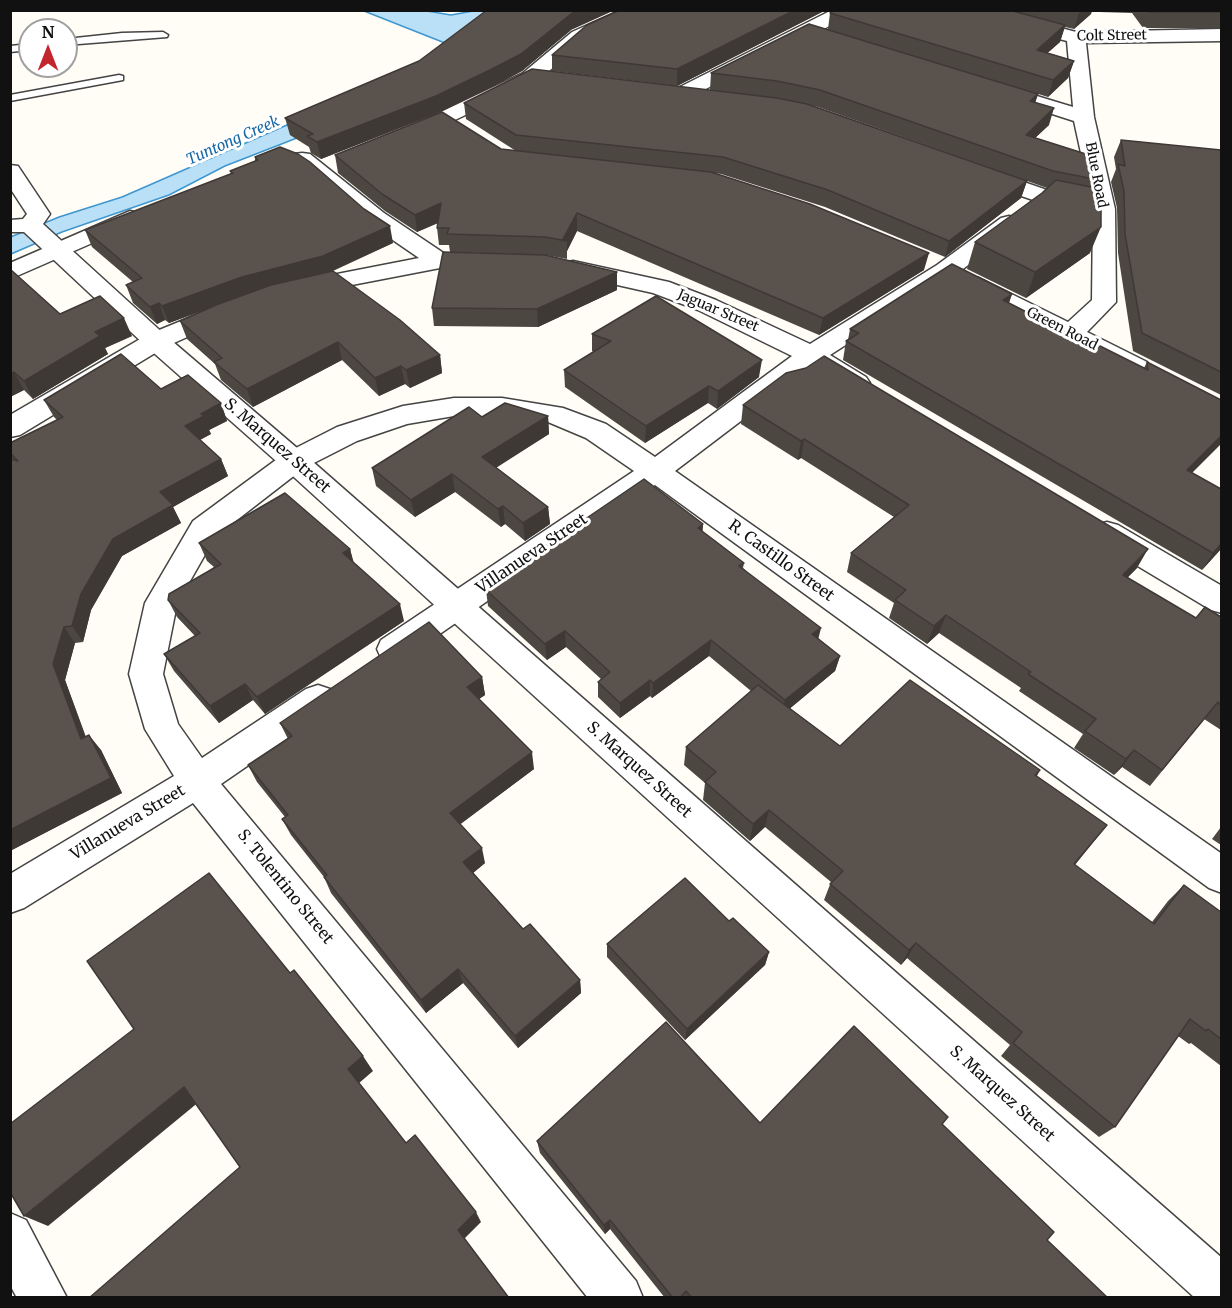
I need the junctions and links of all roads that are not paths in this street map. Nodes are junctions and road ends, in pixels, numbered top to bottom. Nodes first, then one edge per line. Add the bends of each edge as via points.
1 (637, 10) edge
2 (847, 10) edge
3 (970, 10) edge
4 (806, 31) junction
5 (164, 34) dead end
6 (1221, 35) edge
7 (827, 37) edge
8 (1077, 38) junction
9 (78, 41) edge
10 (530, 77) junction
11 (119, 78) dead end
12 (553, 80) edge
13 (975, 84) edge
14 (656, 92) edge
15 (679, 95) junction
16 (10, 98) edge
17 (711, 98) edge
18 (1084, 117) junction
19 (391, 141) edge
20 (277, 154) edge
21 (964, 168) edge
22 (14, 183) edge
23 (1041, 195) junction
24 (1104, 209) junction
25 (146, 211) edge
26 (36, 233) edge
27 (440, 261) junction
28 (515, 262) edge
29 (546, 264) edge
30 (935, 265) junction
31 (10, 272) edge
32 (278, 293) edge
33 (245, 304) edge
34 (1070, 334) junction
35 (156, 341) junction
36 (811, 355) junction
37 (1161, 379) edge
38 (883, 398) edge
39 (10, 428) edge
40 (294, 461) junction
41 (655, 471) junction
42 (1088, 521) edge
43 (1221, 601) edge
44 (456, 606) junction
45 (197, 781) junction
46 (1221, 876) edge
47 (10, 895) edge
48 (10, 1236) edge
49 (1221, 1290) edge
50 (43, 1298) edge
51 (619, 1298) edge

1 - 10 street via 579,36
2 - 4 street
3 - 8 street, Colt Street
4 - 7 street
4 - 15 street
5 - 9 lane
6 - 8 street, Colt Street
8 - 18 street, Blue Road
10 - 12 street
10 - 19 street via 455,125
11 - 16 lane
13 - 18 street
14 - 15 street
15 - 17 street
18 - 24 street, Blue Road
20 - 27 street via 296,155 329,166 376,218
21 - 23 street
22 - 26 street via 39,214
23 - 24 street
23 - 30 street, Villanueva Street via 1024,212
24 - 34 street, Blue Road via 1104,302
25 - 26 street
26 - 31 street
26 - 35 street, S. Marquez Street
27 - 28 street
27 - 32 street
29 - 36 street, Jaguar Street via 660,287
30 - 34 street, Green Road
30 - 36 street, Villanueva Street
33 - 35 street
34 - 37 street, Green Road
35 - 39 street
35 - 40 street, S. Marquez Street
36 - 38 street, Jaguar Street
36 - 41 street, Villanueva Street
40 - 41 street, R. Castillo Street via 347,434 403,415 454,407 502,407 553,414 596,431
40 - 44 street, S. Marquez Street
40 - 45 street, S. Tolentino Street via 204,529 161,603 146,674 162,729
41 - 44 street, Villanueva Street
41 - 46 street, R. Castillo Street
42 - 43 street
44 - 45 street, Villanueva Street
44 - 49 street, S. Marquez Street
45 - 47 street, Villanueva Street
45 - 51 street, S. Tolentino Street
48 - 50 street

